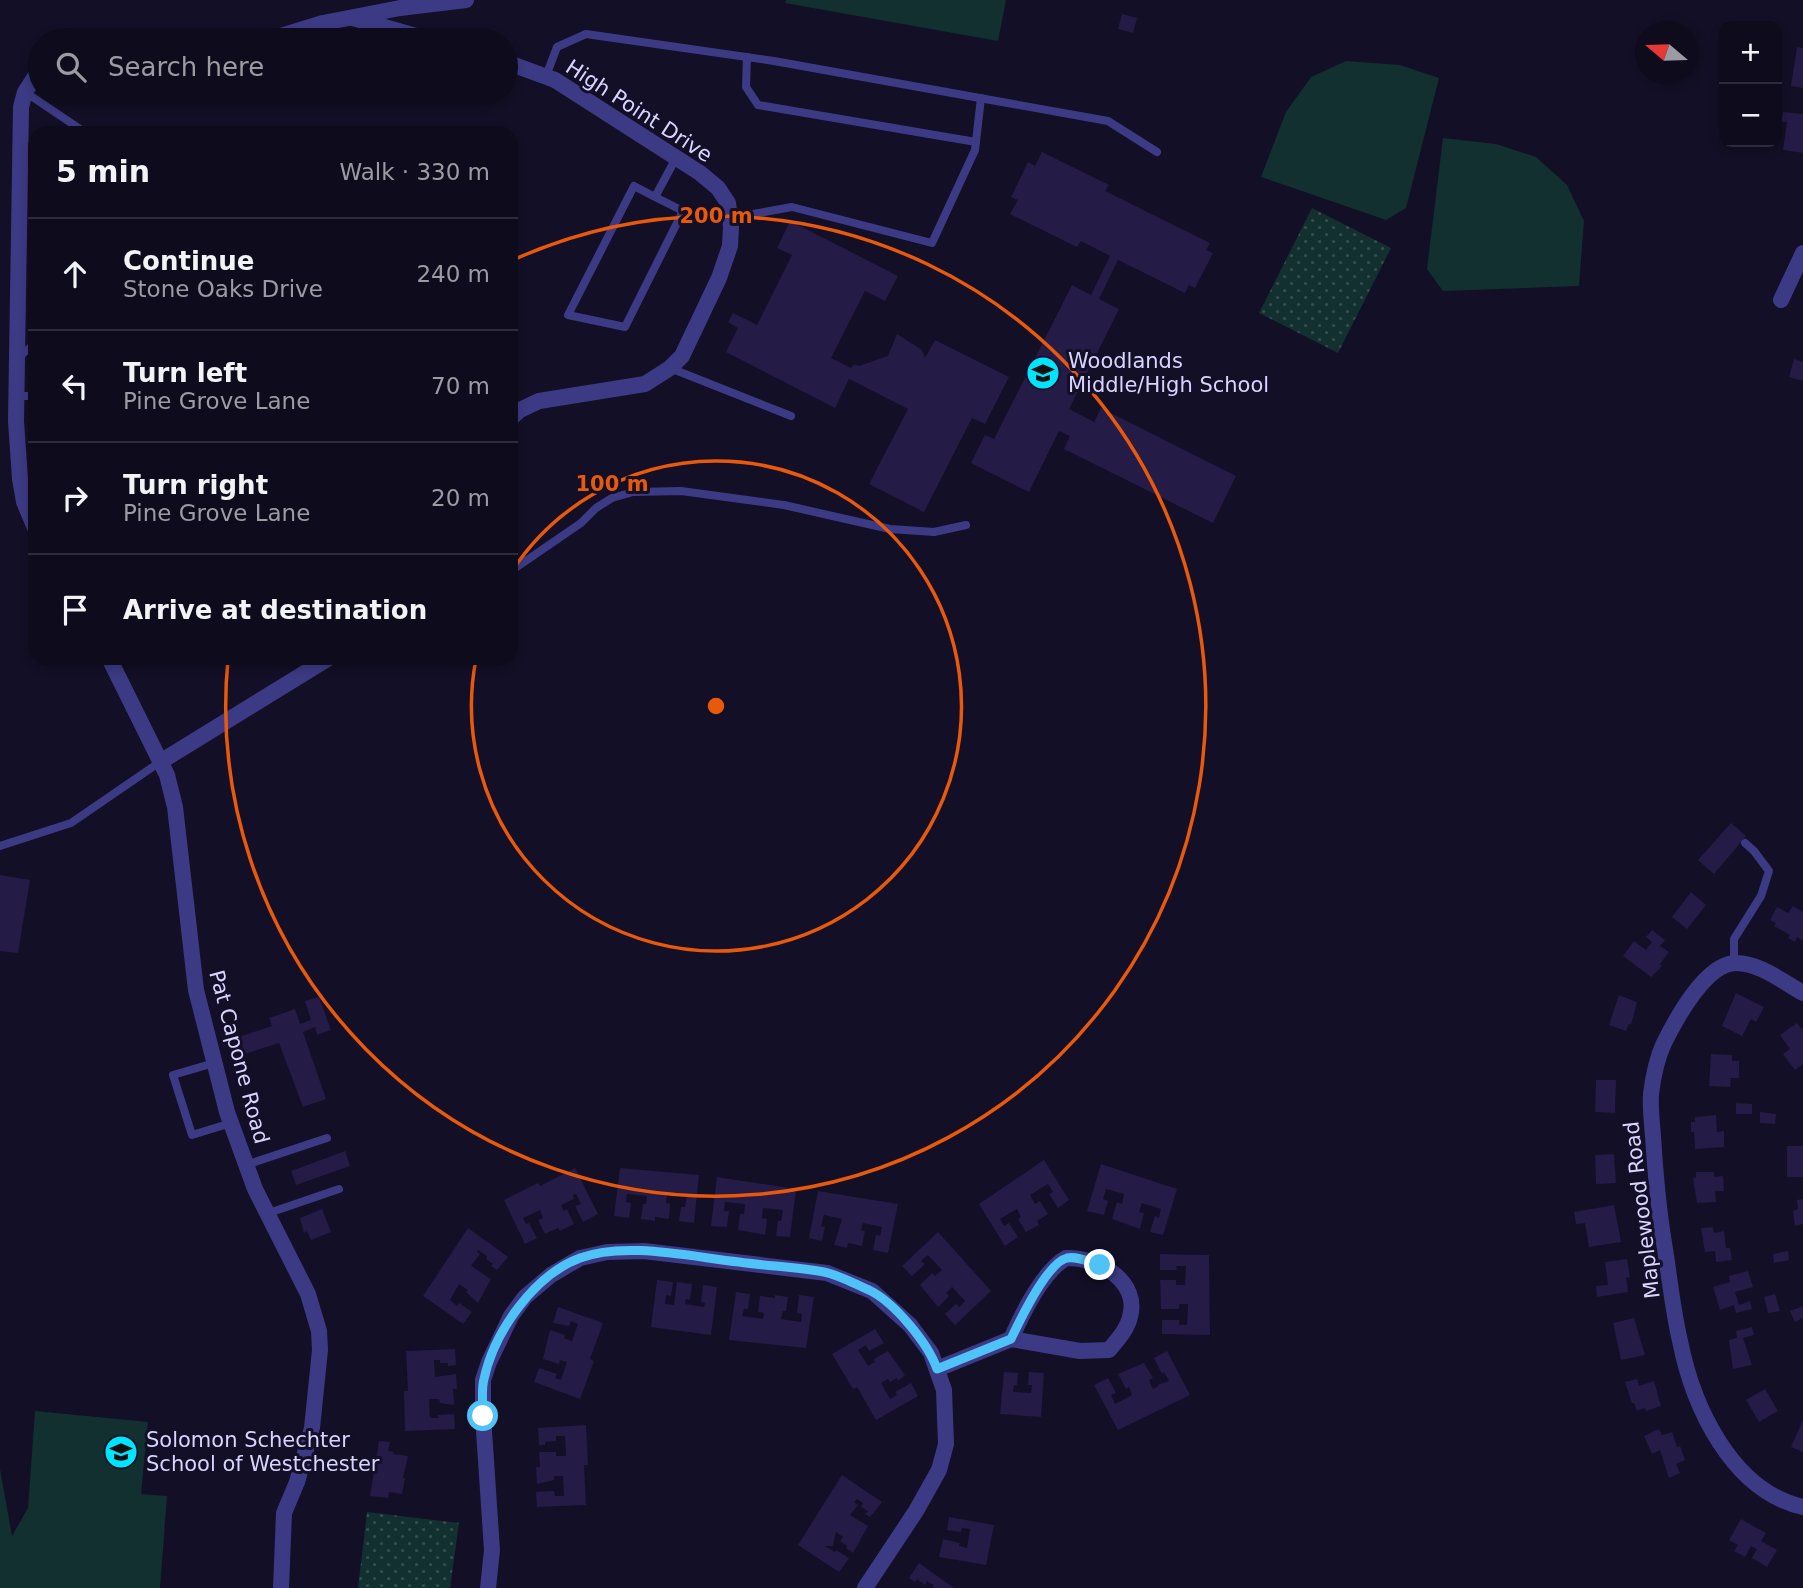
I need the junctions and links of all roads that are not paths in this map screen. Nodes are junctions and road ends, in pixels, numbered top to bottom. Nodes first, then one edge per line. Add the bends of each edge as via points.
1 (466, 0) edge
2 (351, 17) junction
3 (307, 28) edge
4 (389, 28) edge
5 (747, 57) junction
6 (518, 66) edge
7 (546, 76) junction
8 (28, 87) edge
9 (25, 92) junction
10 (28, 94) edge
11 (981, 98) junction
12 (44, 105) edge
13 (76, 126) edge
14 (976, 142) junction
15 (1157, 152) dead end
16 (677, 158) junction
17 (655, 197) junction
18 (730, 218) junction
19 (1803, 253) edge
20 (1782, 300) dead end
21 (28, 349) edge
22 (17, 358) junction
23 (670, 368) junction
24 (16, 396) junction
25 (28, 396) edge
26 (518, 412) edge
27 (791, 416) dead end
28 (28, 511) edge
29 (966, 525) dead end
30 (518, 566) edge
31 (112, 665) edge
32 (318, 665) edge
33 (160, 762) junction
34 (1745, 843) dead end
35 (0, 846) edge
36 (1734, 963) junction
37 (1803, 993) edge
38 (214, 1063) junction
39 (231, 1123) junction
40 (327, 1138) dead end
41 (246, 1165) junction
42 (339, 1189) dead end
43 (266, 1214) junction
44 (1011, 1339) junction
45 (937, 1369) junction
46 (1803, 1507) edge
47 (281, 1588) edge
48 (488, 1588) edge
49 (865, 1588) edge

1 - 2 street
2 - 3 street
2 - 4 street
5 - 7 lane via 586,34 557,47
5 - 11 lane
5 - 14 lane via 746,87 758,105
6 - 7 street, High Point Drive
7 - 16 street, High Point Drive
8 - 9 street
9 - 10 lane
9 - 22 street via 21,107
11 - 14 lane
11 - 15 lane via 1108,121
12 - 13 lane
14 - 18 lane via 932,243 792,207
16 - 17 lane
16 - 18 street, High Point Drive via 718,188 728,202
17 - 17 lane via 683,211 625,327 568,315 634,186
18 - 23 street, High Point Drive via 730,246 719,278 681,356
19 - 20 street
21 - 22 lane
22 - 24 street
23 - 26 street, High Point Drive via 645,384 539,401
23 - 27 lane
24 - 25 lane
24 - 28 street via 20,479
29 - 30 lane via 934,533 890,529 681,491 633,492 596,508
31 - 33 street, Pat Capone Road
32 - 33 street
33 - 35 lane via 71,823
33 - 38 street, Pat Capone Road via 175,807 196,990
34 - 36 lane via 1769,871 1761,896 1734,939
36 - 37 street via 1767,972
36 - 46 street, Maplewood Road via 1706,978 1663,1045 1651,1097 1657,1197 1691,1384 1717,1438 1743,1472 1762,1490
38 - 39 street, Pat Capone Road
38 - 39 lane via 173,1075 192,1135
39 - 41 street, Pat Capone Road
40 - 41 lane
41 - 43 street, Pat Capone Road
42 - 43 lane
43 - 47 street, Pat Capone Road via 308,1294 320,1350 312,1428 284,1513
44 - 44 street via 1055,1264 1076,1258 1122,1278 1131,1299 1130,1317 1109,1350 1080,1351
44 - 45 street
45 - 48 street via 932,1353 910,1325 872,1291 827,1273 644,1251 580,1258 525,1297 511,1316 483,1380 492,1550
45 - 49 street via 944,1390 946,1444 939,1470

